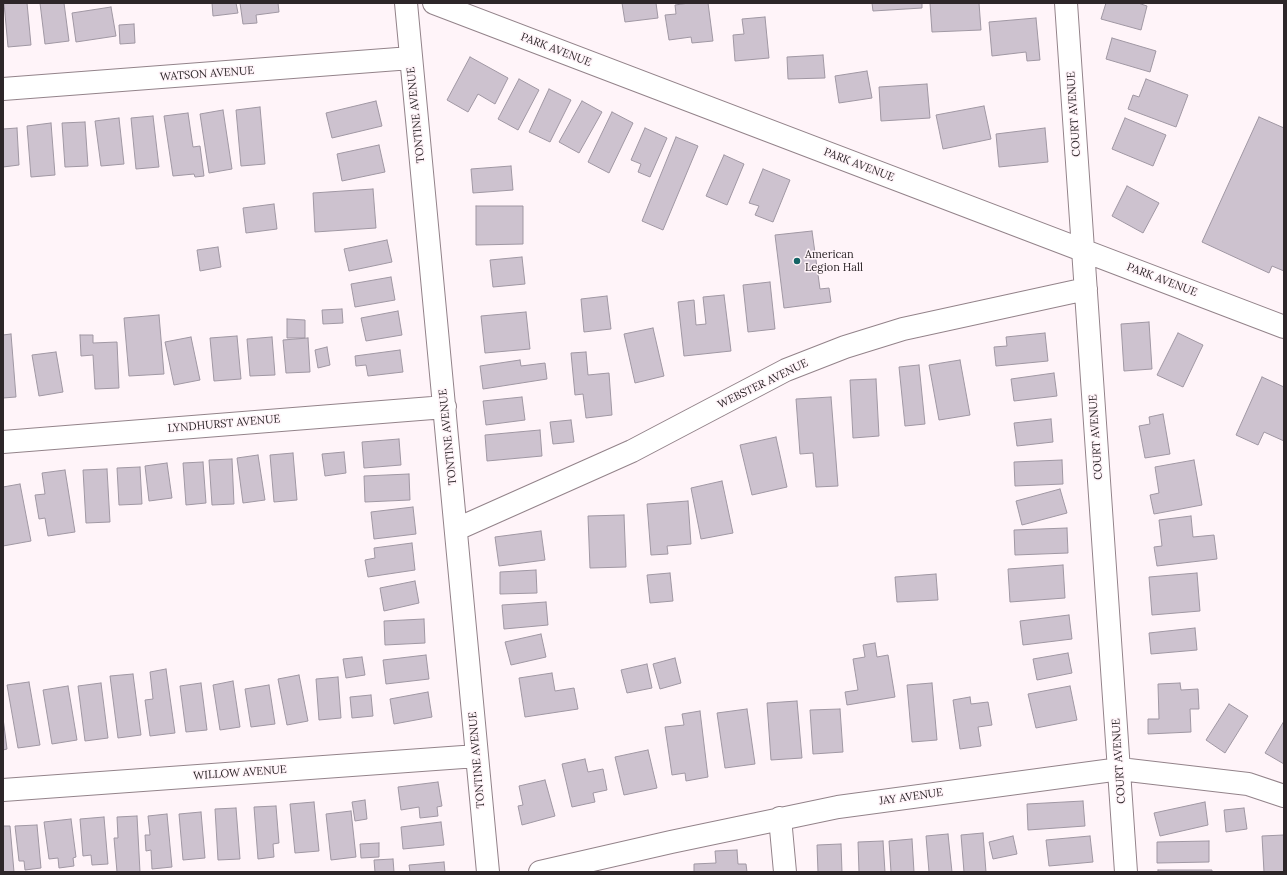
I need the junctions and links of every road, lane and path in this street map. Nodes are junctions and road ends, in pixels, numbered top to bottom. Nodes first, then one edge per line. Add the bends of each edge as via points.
1 (406, 3) edge
2 (434, 3) edge
3 (1066, 3) edge
4 (411, 58) junction
5 (3, 89) edge
6 (1084, 250) junction
7 (1086, 289) junction
8 (1284, 327) edge
9 (445, 407) junction
10 (3, 442) edge
11 (457, 529) junction
12 (477, 756) junction
13 (1120, 769) junction
14 (3, 790) edge
15 (1284, 796) edge
16 (780, 818) junction
17 (488, 872) edge
18 (540, 872) edge
19 (785, 872) edge
20 (1126, 872) edge

1 - 4 street, TONTINE AVENUE
2 - 6 street, PARK AVENUE
3 - 6 street, COURT AVENUE
4 - 5 street, WATSON AVENUE
4 - 9 street, TONTINE AVENUE
6 - 7 street, COURT AVENUE
6 - 8 street, PARK AVENUE
7 - 11 street, WEBSTER AVENUE via 903,329 846,347 786,370 632,451
7 - 13 street, COURT AVENUE
9 - 10 street, LYNDHURST AVENUE
9 - 11 street, TONTINE AVENUE
11 - 12 street, TONTINE AVENUE
12 - 14 street, WILLOW AVENUE
12 - 17 street, TONTINE AVENUE
13 - 15 street, JAY AVENUE via 1248,784
13 - 16 street, JAY AVENUE via 838,807
13 - 20 street, COURT AVENUE
16 - 18 street, JAY AVENUE
16 - 19 street

